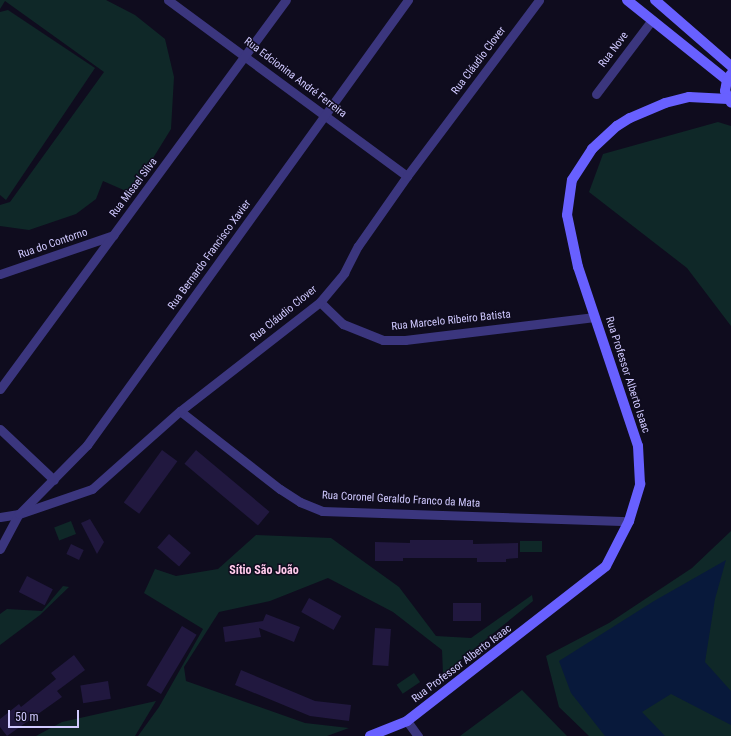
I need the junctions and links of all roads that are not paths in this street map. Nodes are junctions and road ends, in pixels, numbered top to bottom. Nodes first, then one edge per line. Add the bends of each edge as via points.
1 (168, 0) edge
2 (286, 0) edge
3 (408, 0) edge
4 (539, 0) edge
5 (627, 0) edge
6 (656, 0) edge
7 (652, 20) junction
8 (247, 57) junction
9 (731, 66) edge
10 (729, 77) edge
11 (596, 94) dead end
12 (729, 101) edge
13 (325, 116) junction
14 (407, 176) junction
15 (114, 235) junction
16 (0, 274) edge
17 (320, 302) junction
18 (596, 317) junction
19 (0, 389) edge
20 (180, 412) junction
21 (0, 429) edge
22 (54, 480) junction
23 (19, 514) junction
24 (0, 517) edge
25 (629, 521) junction
26 (0, 549) edge
27 (407, 721) junction
28 (370, 736) edge
29 (418, 736) edge

1 - 8 street, Rua Edcionina André Ferreira
2 - 8 street, Rua Misael Silva
3 - 13 street, Rua Bernardo Francisco Xavier
4 - 14 street, Rua Cláudio Clover
5 - 7 main road
6 - 9 main road
7 - 10 main road
7 - 11 street, Rua Nove
8 - 13 street, Rua Edcionina André Ferreira
8 - 15 street, Rua Misael Silva
10 - 12 main road
12 - 18 main road, Rua Professor Alberto Isaac via 689,97 665,103 630,118 616,126 592,149 572,180 567,215 578,267
13 - 14 street, Rua Edcionina André Ferreira
13 - 22 street, Rua Bernardo Francisco Xavier via 87,445
14 - 17 street, Rua Cláudio Clover via 358,246 344,273
15 - 16 street, Rua do Contorno
15 - 19 street, Rua Misael Silva
17 - 18 street, Rua Marcelo Ribeiro Batista via 343,324 383,340 405,340
17 - 20 street, Rua Cláudio Clover
18 - 25 main road, Rua Professor Alberto Isaac via 638,446 640,484
20 - 23 street, Rua Cláudio Clover via 92,489
20 - 25 street, Rua Coronel Geraldo Franco da Mata via 280,489 300,502 322,511
21 - 22 street
22 - 23 street, Rua Bernardo Francisco Xavier
23 - 24 street, Rua Cláudio Clover
23 - 26 street, Rua Bernardo Francisco Xavier
25 - 27 main road, Rua Professor Alberto Isaac via 606,566
27 - 28 main road, Rua Professor Alberto Isaac
27 - 29 street

